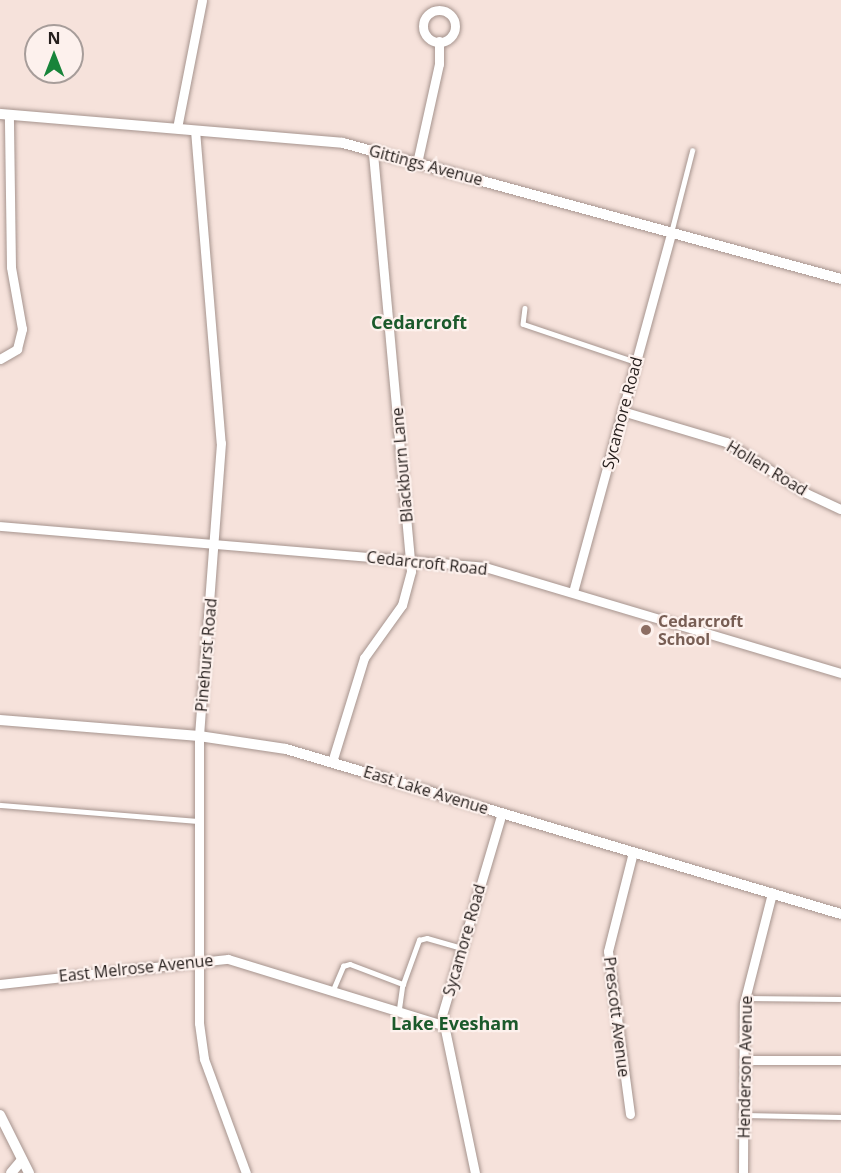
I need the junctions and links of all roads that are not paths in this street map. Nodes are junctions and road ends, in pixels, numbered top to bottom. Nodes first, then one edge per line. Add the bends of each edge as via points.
1 (202, 0) edge
2 (440, 41) dead end
3 (5, 114) edge
4 (177, 128) junction
5 (195, 130) junction
6 (373, 150) junction
7 (692, 151) dead end
8 (417, 163) junction
9 (671, 233) junction
10 (841, 279) edge
11 (525, 308) dead end
12 (0, 359) edge
13 (636, 362) junction
14 (622, 411) junction
15 (841, 509) edge
16 (0, 526) edge
17 (215, 544) junction
18 (410, 560) junction
19 (573, 592) junction
20 (841, 673) edge
21 (0, 720) edge
22 (199, 736) junction
23 (332, 762) junction
24 (0, 805) edge
25 (502, 813) junction
26 (198, 821) junction
27 (633, 852) junction
28 (772, 893) junction
29 (841, 914) edge
30 (462, 949) junction
31 (197, 960) junction
32 (0, 984) edge
33 (403, 984) junction
34 (333, 990) junction
35 (745, 998) junction
36 (841, 999) edge
37 (399, 1011) junction
38 (442, 1025) junction
39 (744, 1060) junction
40 (841, 1060) edge
41 (630, 1114) dead end
42 (0, 1115) edge
43 (744, 1115) junction
44 (841, 1117) edge
45 (22, 1160) junction
46 (11, 1173) edge
47 (29, 1173) edge
48 (246, 1173) edge
49 (475, 1173) edge
50 (743, 1173) edge

1 - 4 street
2 - 8 street via 439,64
3 - 4 street, Gittings Avenue
3 - 12 street via 11,267 22,329 17,349
4 - 5 street, Gittings Avenue
5 - 6 street, Gittings Avenue via 326,141
5 - 17 street, Pinehurst Road via 221,423
6 - 8 street, Gittings Avenue
6 - 18 street, Blackburn Lane
7 - 9 lane
8 - 9 street, Gittings Avenue
9 - 10 street, Gittings Avenue
9 - 13 street, Sycamore Road
11 - 13 lane via 523,324
13 - 14 street, Sycamore Road
14 - 15 street, Hollen Road via 726,442 806,493
14 - 19 street, Sycamore Road
16 - 17 street, Cedarcroft Road
17 - 18 street, Cedarcroft Road
17 - 22 street, Pinehurst Road
18 - 19 street, Cedarcroft Road via 485,567
18 - 23 street, Blackburn Lane via 404,600 367,651
19 - 20 street, Cedarcroft Road
21 - 22 street, East Lake Avenue
22 - 23 street, East Lake Avenue via 262,743
22 - 26 street, Pinehurst Road
23 - 25 street, East Lake Avenue
24 - 26 lane
25 - 27 street, East Lake Avenue
25 - 30 street, Sycamore Road
26 - 31 street, Pinehurst Road
27 - 28 street, East Lake Avenue
27 - 41 street, Prescott Avenue via 608,951
28 - 29 street, East Lake Avenue
28 - 35 street, Henderson Avenue
30 - 33 lane via 427,938 419,940
30 - 38 street, Sycamore Road
31 - 32 street, East Melrose Avenue
31 - 34 street, East Melrose Avenue via 238,960
31 - 48 street, Pinehurst Road via 204,1059
33 - 34 lane via 350,964 344,966
33 - 37 lane
34 - 37 street, East Melrose Avenue
35 - 36 lane
35 - 39 street, Henderson Avenue
37 - 38 street, East Melrose Avenue
38 - 49 street, Sycamore Road
39 - 40 street
39 - 43 street, Henderson Avenue
42 - 45 street
43 - 44 lane
43 - 50 street, Henderson Avenue
45 - 46 street
45 - 47 street

